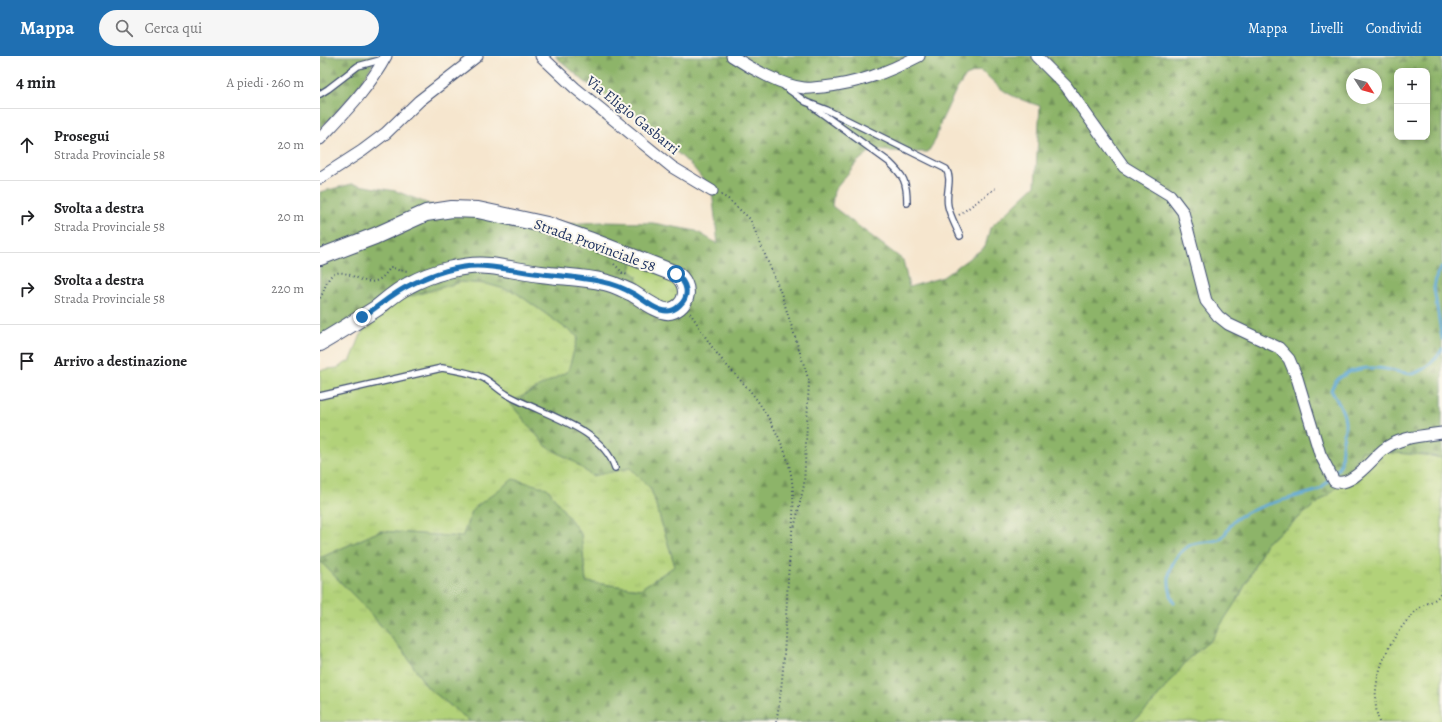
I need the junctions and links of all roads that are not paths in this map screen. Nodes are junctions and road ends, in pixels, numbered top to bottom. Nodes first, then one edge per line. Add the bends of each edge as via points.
1 (477, 56) edge
2 (541, 56) edge
3 (919, 56) edge
4 (1036, 56) edge
5 (385, 57) edge
6 (735, 57) edge
7 (911, 59) edge
8 (770, 76) junction
9 (320, 94) edge
10 (806, 102) junction
11 (320, 139) edge
12 (320, 178) edge
13 (712, 191) road end
14 (907, 203) dead end
15 (960, 236) dead end
16 (320, 257) edge
17 (320, 342) edge
18 (320, 396) edge
19 (1442, 433) edge
20 (615, 468) dead end

1 - 12 street via 419,101 386,133
2 - 13 street, Via Eligio Gasbarri via 574,88 672,166
3 - 7 street
4 - 19 street via 1066,86 1124,167 1170,195 1183,212 1206,301 1218,316 1228,324 1279,348 1289,359 1320,454 1334,481 1344,482 1352,478 1385,448 1399,441
5 - 9 lane via 358,66
5 - 11 street via 374,77
6 - 8 street
7 - 8 street via 886,72 844,85 805,88 786,84
8 - 10 lane
10 - 14 lane via 889,162 904,179
10 - 15 lane via 946,169 949,178 948,207
16 - 17 street, Strada Provinciale 58 via 426,213 452,209 478,210 547,225 676,274 686,284 683,302 675,309 666,311 624,289 604,282 490,266 465,266 409,285
18 - 20 lane via 442,368 459,371 482,377 506,395 588,435 611,458

